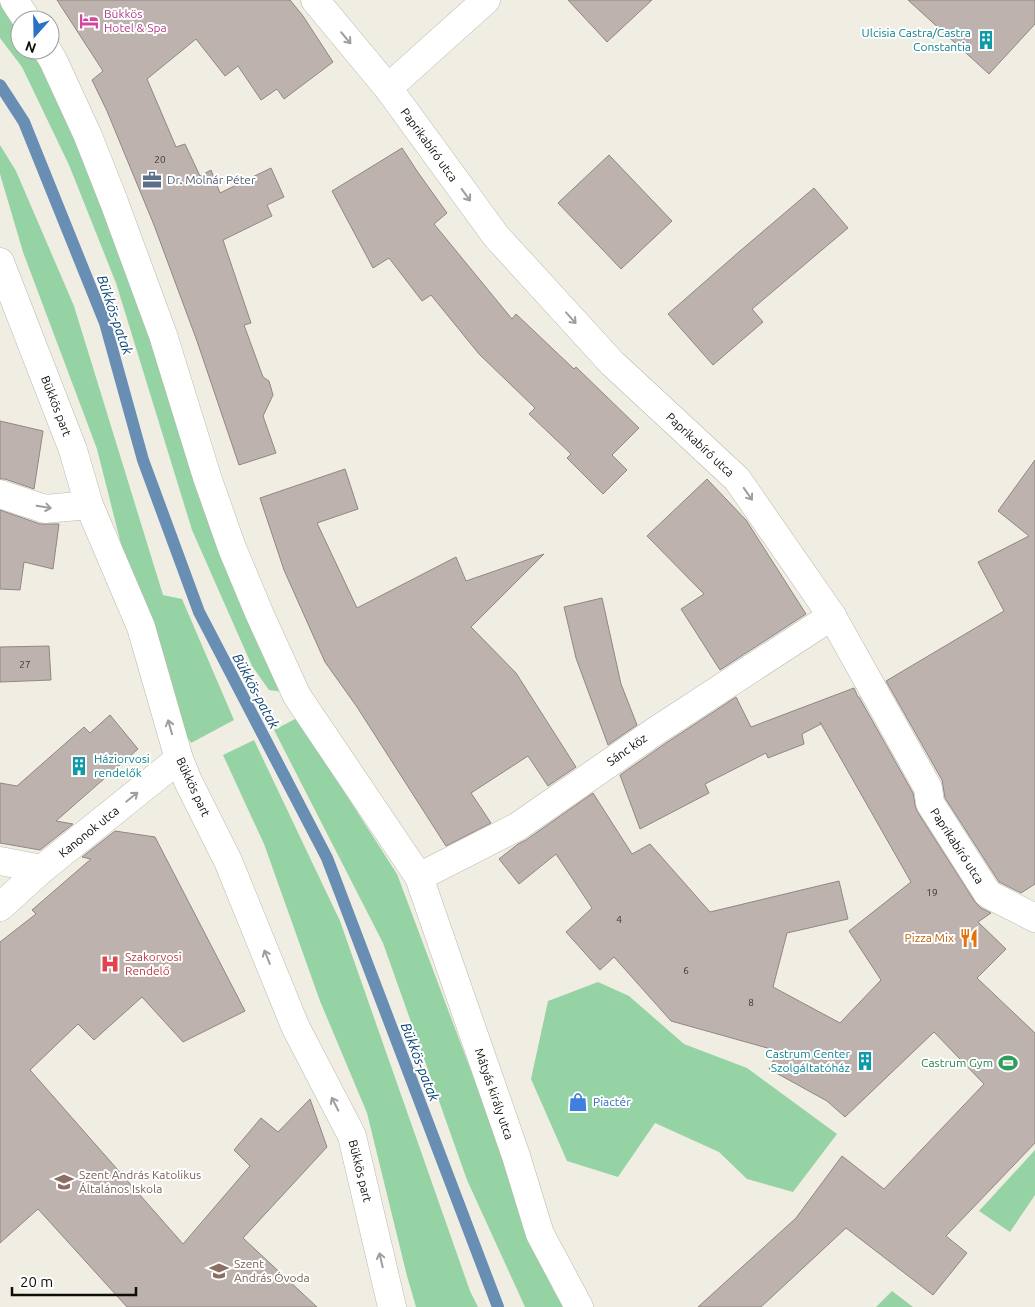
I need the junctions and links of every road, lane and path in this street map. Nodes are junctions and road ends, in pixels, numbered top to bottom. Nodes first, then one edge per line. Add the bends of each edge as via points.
1 (315, 0) edge
2 (486, 0) edge
3 (53, 60) edge
4 (388, 88) junction
5 (0, 262) edge
6 (0, 494) edge
7 (89, 506) junction
8 (832, 616) junction
9 (179, 759) junction
10 (0, 860) edge
11 (42, 869) junction
12 (419, 877) junction
13 (0, 907) edge
14 (1035, 918) edge
15 (392, 1307) edge
16 (579, 1307) edge

1 -> 4 street, Paprikabíró utca
2 - 4 street
3 - 12 street via 114,202 163,335 232,548 260,614 297,696
4 -> 8 street, Paprikabíró utca via 496,236 612,363 737,479
5 - 7 street, Bükkös part via 72,450
6 -> 7 street via 45,509
9 -> 7 street, Bükkös part via 141,627
8 - 12 street, Sánc köz via 657,730 517,827
8 - 14 street, Paprikabíró utca via 928,788 930,803 988,894
11 -> 9 street, Kanonok utca
15 -> 9 street, Bükkös part via 352,1136 295,1026 228,861
10 - 11 street
11 - 13 street, Kanonok utca
12 - 16 street, Mátyás király utca via 540,1234

